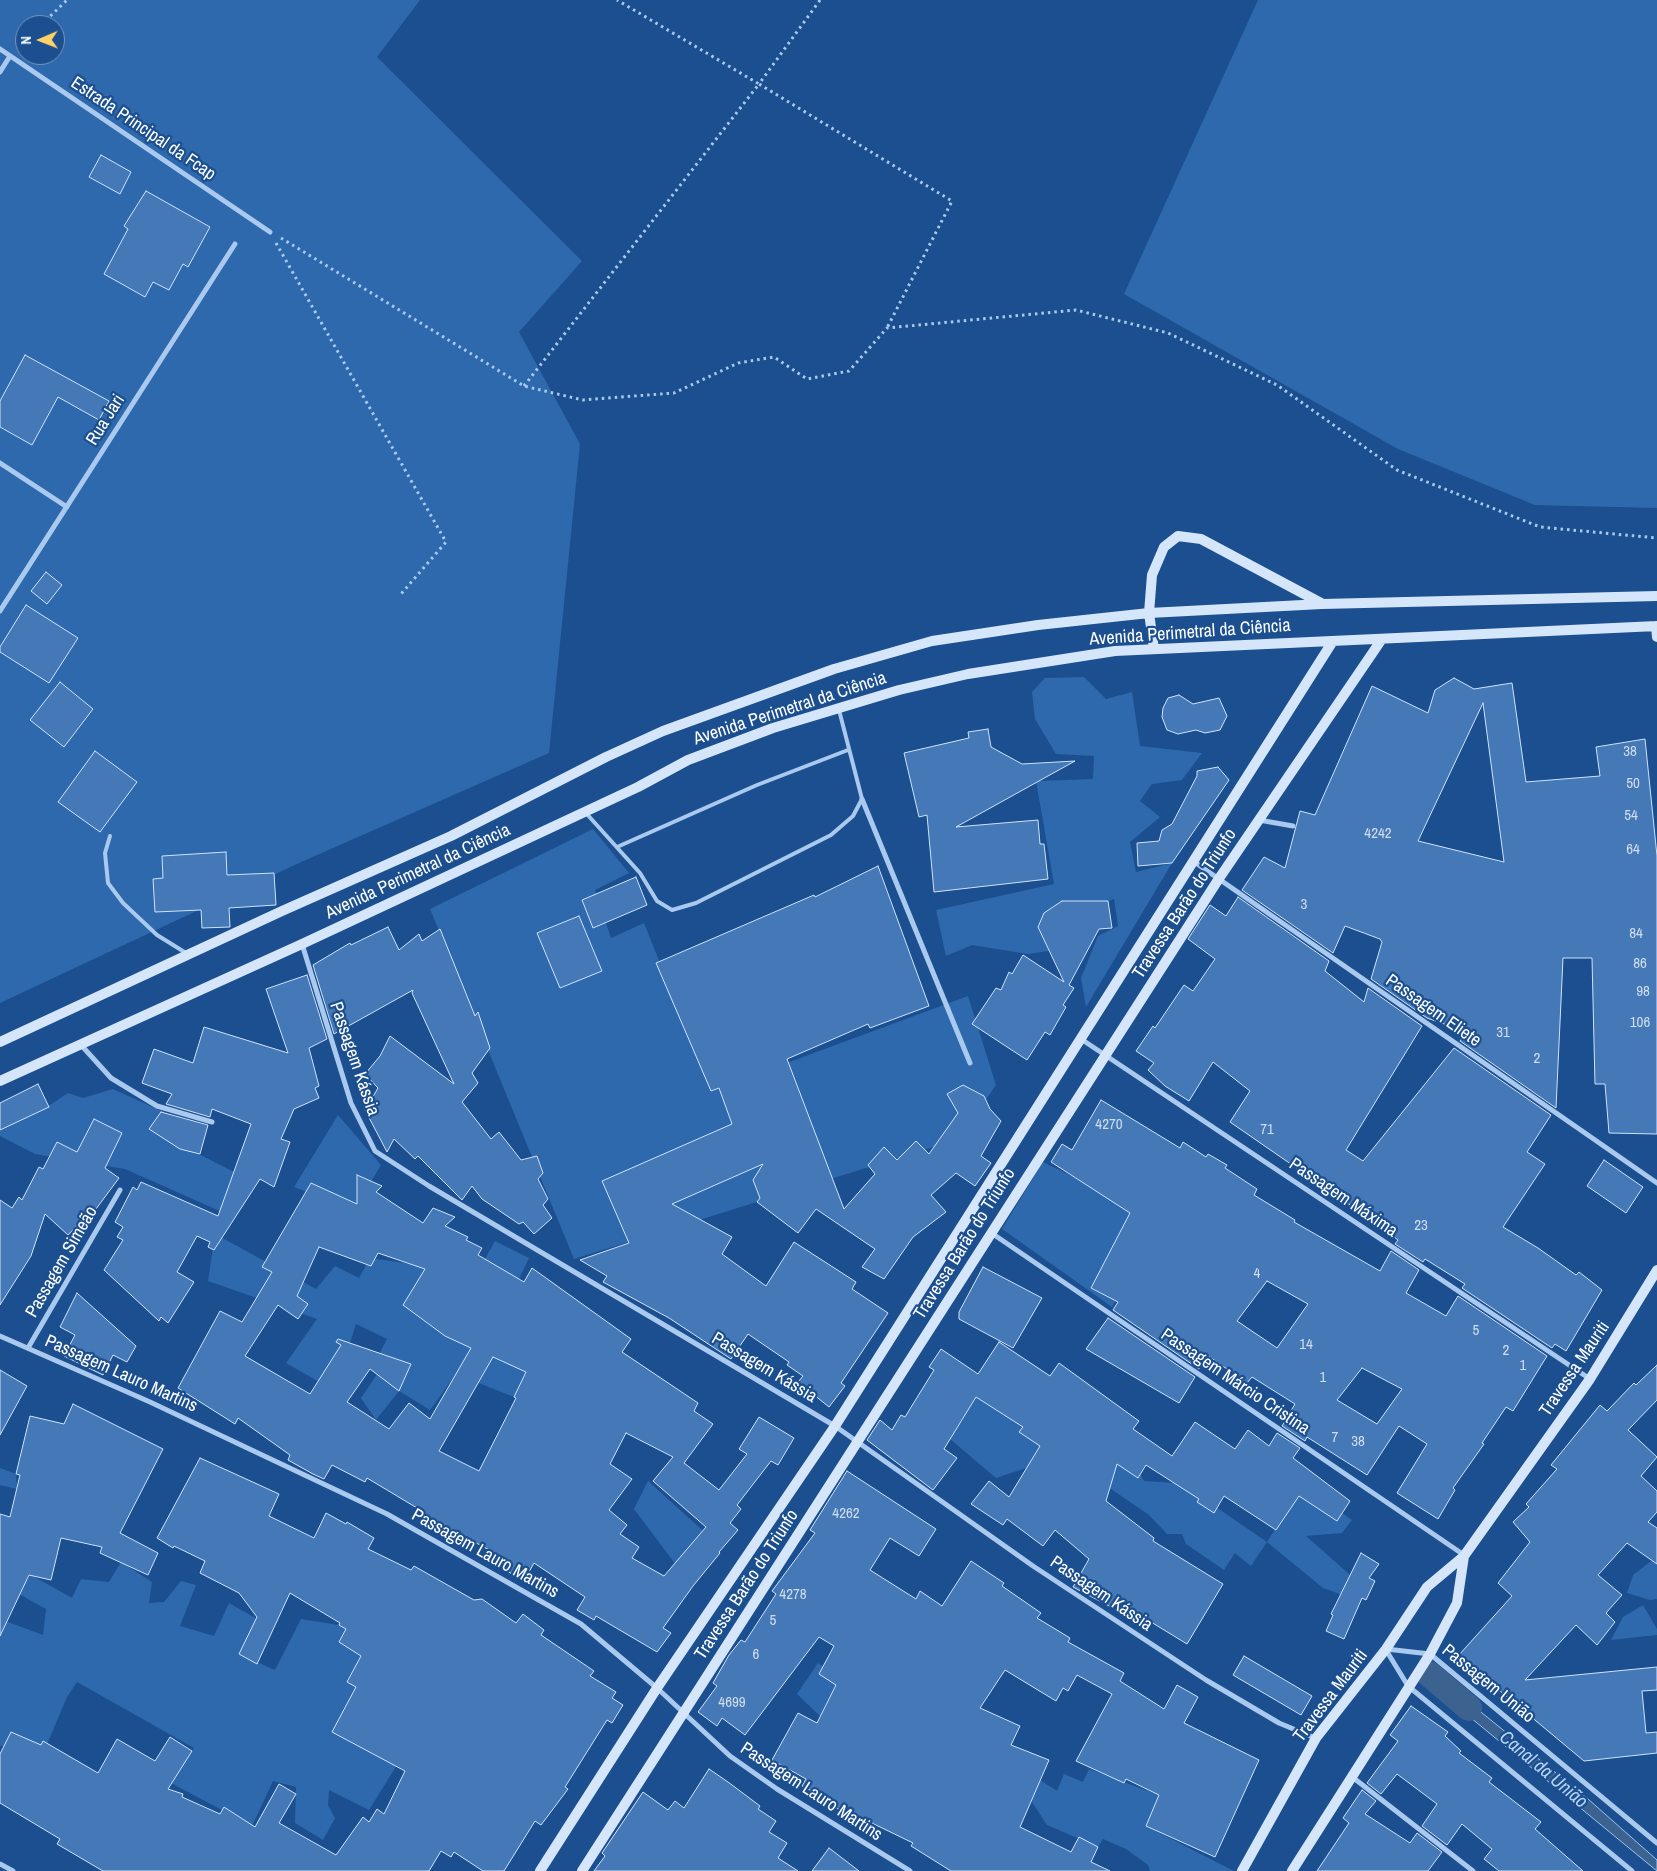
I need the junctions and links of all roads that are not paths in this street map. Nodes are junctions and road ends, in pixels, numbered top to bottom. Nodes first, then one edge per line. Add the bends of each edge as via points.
1 (0, 49) edge
2 (10, 56) junction
3 (0, 72) edge
4 (270, 232) road end
5 (235, 244) dead end
6 (0, 463) edge
7 (67, 507) junction
8 (1657, 596) edge
9 (1322, 604) junction
10 (0, 611) edge
11 (1149, 613) junction
12 (1657, 626) edge
13 (1657, 637) edge
14 (1382, 639) junction
15 (1333, 640) junction
16 (1154, 649) junction
17 (839, 708) junction
18 (848, 750) junction
19 (862, 799) junction
20 (585, 812) junction
21 (1259, 820) junction
22 (1293, 826) dead end
23 (110, 836) dead end
24 (617, 847) junction
25 (1193, 861) junction
26 (1218, 880) junction
27 (302, 944) junction
28 (188, 954) junction
29 (1080, 1038) junction
30 (0, 1042) edge
31 (81, 1045) junction
32 (1106, 1056) junction
33 (970, 1063) dead end
34 (0, 1081) edge
35 (212, 1122) dead end
36 (1657, 1183) edge
37 (120, 1190) dead end
38 (990, 1232) junction
39 (1657, 1270) edge
40 (0, 1336) edge
41 (28, 1348) junction
42 (1590, 1379) junction
43 (835, 1426) junction
44 (859, 1442) junction
45 (1464, 1556) junction
46 (1386, 1649) junction
47 (1430, 1654) junction
48 (1408, 1686) junction
49 (657, 1688) junction
50 (683, 1714) junction
51 (1316, 1738) junction
52 (1351, 1776) junction
53 (1657, 1843) edge
54 (0, 1864) edge
55 (13, 1871) edge
56 (540, 1871) edge
57 (582, 1871) edge
58 (910, 1871) edge
59 (1242, 1871) edge
60 (1292, 1871) edge
61 (1473, 1871) edge
62 (1632, 1871) edge

1 - 2 street, Estrada Principal da Fcap
2 - 3 street
2 - 4 street, Estrada Principal da Fcap
5 - 7 street, Rua Jari
6 - 7 street
7 - 10 street, Rua Jari
8 - 9 main road, Avenida Perimetral da Ciência
9 - 11 main road, Avenida Perimetral da Ciência
9 - 11 main road via 1201,539 1178,536 1164,547 1152,575
11 - 16 main road
11 - 28 main road, Avenida Perimetral da Ciência via 932,641 834,669 620,750 452,836
12 - 13 main road
12 - 14 main road, Avenida Perimetral da Ciência
14 - 15 main road, Avenida Perimetral da Ciência
14 - 21 main road, Travessa Barão do Triunfo
15 - 16 main road, Avenida Perimetral da Ciência
15 - 25 main road, Travessa Barão do Triunfo
16 - 17 main road, Avenida Perimetral da Ciência via 1115,650 968,674
17 - 18 lane
17 - 20 main road, Avenida Perimetral da Ciência via 773,728 688,760
18 - 19 lane
18 - 24 lane via 757,785
19 - 24 lane via 853,816 831,835 696,902 672,910 657,901 640,873
19 - 33 street
20 - 24 lane
20 - 27 main road, Avenida Perimetral da Ciência
21 - 22 street
21 - 26 main road, Travessa Barão do Triunfo
23 - 28 lane via 105,853 108,883 122,903 157,934
25 - 26 street, Passagem Eliete
25 - 29 main road, Travessa Barão do Triunfo
26 - 32 main road, Travessa Barão do Triunfo
26 - 36 street, Passagem Eliete
27 - 31 main road, Avenida Perimetral da Ciência
27 - 43 street, Passagem Kássia via 351,1103 375,1151
28 - 30 main road, Avenida Perimetral da Ciência
29 - 32 street, Passagem Máxima
29 - 43 main road, Travessa Barão do Triunfo
31 - 34 main road, Avenida Perimetral da Ciência
31 - 35 street via 111,1078 157,1106
32 - 38 main road, Travessa Barão do Triunfo
32 - 42 street, Passagem Máxima
37 - 41 street, Passagem Simeão
38 - 44 main road, Travessa Barão do Triunfo
38 - 45 street, Passagem Márcio Cristina
39 - 42 main road, Travessa Mauriti
40 - 41 street, Passagem Lauro Martins
41 - 49 street, Passagem Lauro Martins via 387,1514 581,1624
42 - 45 main road, Travessa Mauriti
43 - 44 street, Passagem Kássia
43 - 49 main road, Travessa Barão do Triunfo
44 - 50 main road, Travessa Barão do Triunfo
44 - 51 street, Passagem Kássia via 1033,1566 1206,1680 1279,1723
45 - 46 main road, Travessa Mauriti via 1427,1588
45 - 47 main road, Travessa Mauriti via 1457,1603
46 - 47 street, Passagem União
46 - 48 street
46 - 51 main road, Travessa Mauriti
47 - 48 main road, Travessa Mauriti
47 - 53 street, Passagem União
48 - 52 main road, Travessa Mauriti
48 - 62 street
49 - 50 street, Passagem Lauro Martins
49 - 56 main road, Travessa Barão do Triunfo
50 - 57 main road, Travessa Barão do Triunfo
50 - 58 street, Passagem Lauro Martins via 730,1756 777,1789
51 - 59 main road, Travessa Mauriti
52 - 60 main road, Travessa Mauriti
52 - 61 street
54 - 55 street

